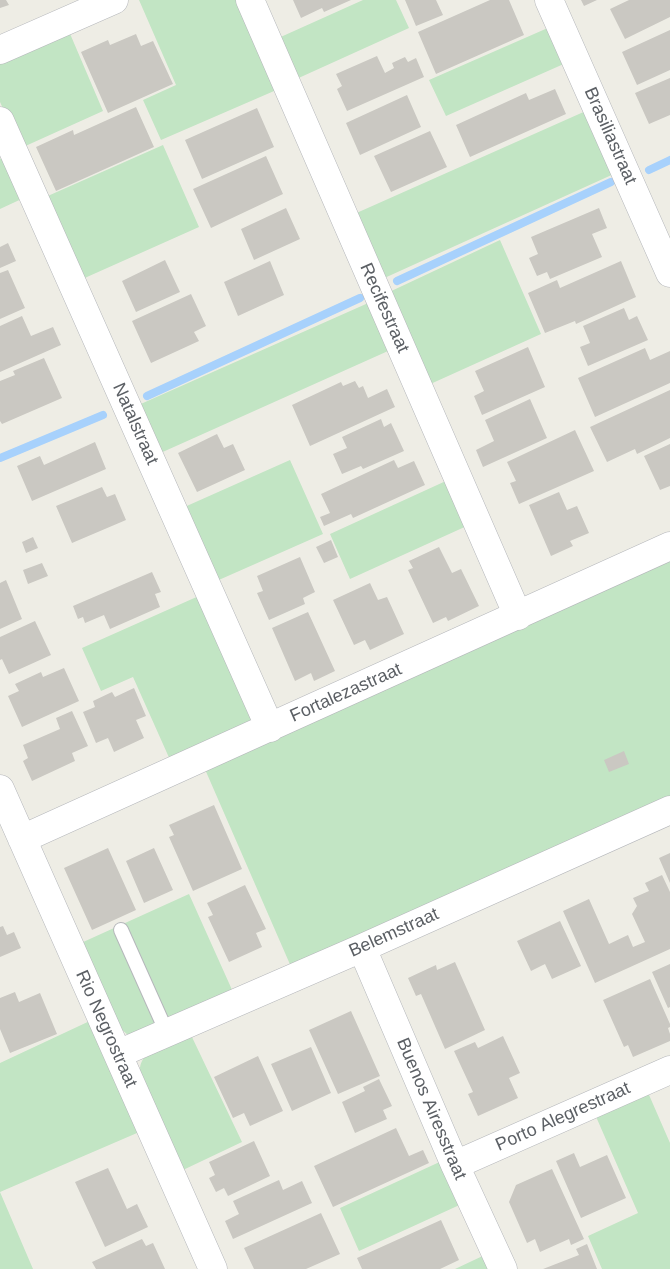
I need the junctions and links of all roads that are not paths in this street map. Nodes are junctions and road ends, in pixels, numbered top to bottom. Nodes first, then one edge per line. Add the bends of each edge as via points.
1 (114, 0) edge
2 (250, 0) edge
3 (549, 0) edge
4 (0, 50) edge
5 (0, 121) edge
6 (670, 273) edge
7 (670, 546) edge
8 (518, 616) junction
9 (270, 728) junction
10 (0, 788) edge
11 (670, 810) edge
12 (22, 839) junction
13 (121, 930) dead end
14 (362, 948) junction
15 (167, 1033) junction
16 (118, 1054) junction
17 (670, 1070) edge
18 (455, 1165) junction
19 (213, 1269) edge
20 (503, 1269) edge

1 - 4 street
2 - 8 street, Recifestraat
3 - 6 street, Brasiliastraat
5 - 9 street, Natalstraat
7 - 8 street, Fortalezastraat
8 - 9 street, Fortalezastraat
9 - 12 street, Fortalezastraat
10 - 12 street, Rio Negrostraat
11 - 14 street, Belemstraat
12 - 16 street, Rio Negrostraat
13 - 15 lane
14 - 15 street, Belemstraat
14 - 18 street, Buenos Airesstraat
15 - 16 street, Belemstraat
16 - 19 street, Rio Negrostraat
17 - 18 street, Porto Alegrestraat
18 - 20 street, Buenos Airesstraat

